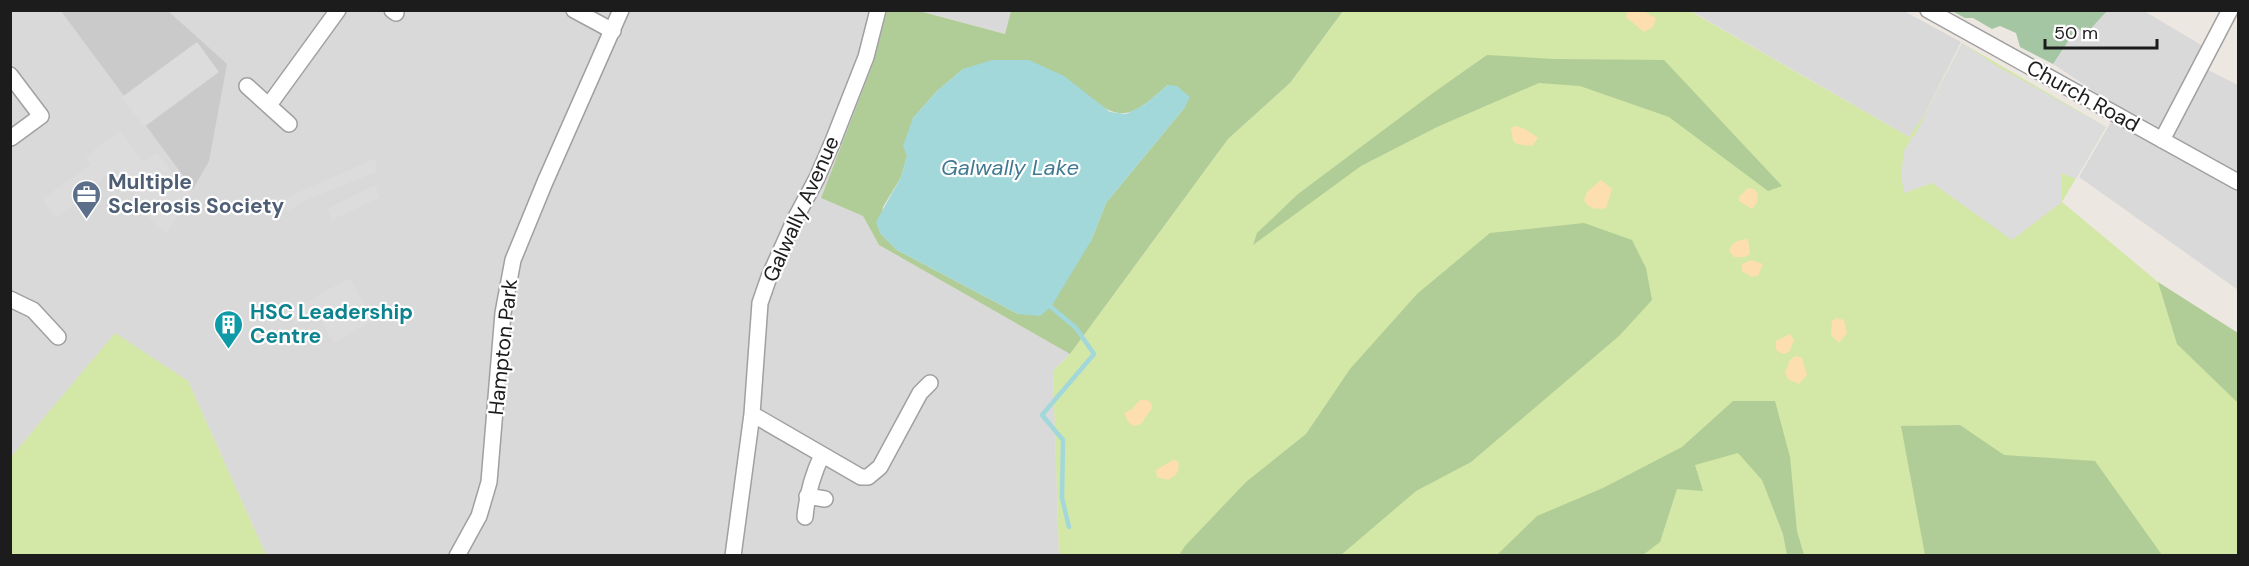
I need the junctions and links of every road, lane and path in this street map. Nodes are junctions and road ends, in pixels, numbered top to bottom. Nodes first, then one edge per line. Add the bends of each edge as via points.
1 (339, 10) edge
2 (574, 10) edge
3 (621, 10) edge
4 (878, 10) edge
5 (1929, 10) edge
6 (2230, 10) edge
7 (613, 31) junction
8 (10, 75) edge
9 (247, 86) dead end
10 (268, 105) junction
11 (289, 124) dead end
12 (11, 138) edge
13 (2162, 140) junction
14 (2238, 182) edge
15 (10, 299) edge
16 (58, 337) dead end
17 (930, 383) dead end
18 (752, 414) junction
19 (822, 455) junction
20 (807, 496) junction
21 (825, 499) dead end
22 (805, 517) dead end
23 (457, 555) edge
24 (733, 555) edge

1 - 10 street
2 - 7 street
3 - 7 street, Hampton Park
4 - 18 street, Galwally Avenue via 866,57 833,141 760,303
5 - 13 street, Church Road
6 - 13 street
7 - 23 street, Hampton Park via 513,260 503,313 489,482 479,516
8 - 12 street via 40,116
9 - 10 street
10 - 11 street
13 - 14 street, Church Road
15 - 16 street via 33,310
17 - 19 street via 920,393 874,474 861,477
18 - 19 street
18 - 24 street, Galwally Avenue
19 - 20 street
20 - 21 street
20 - 22 street

